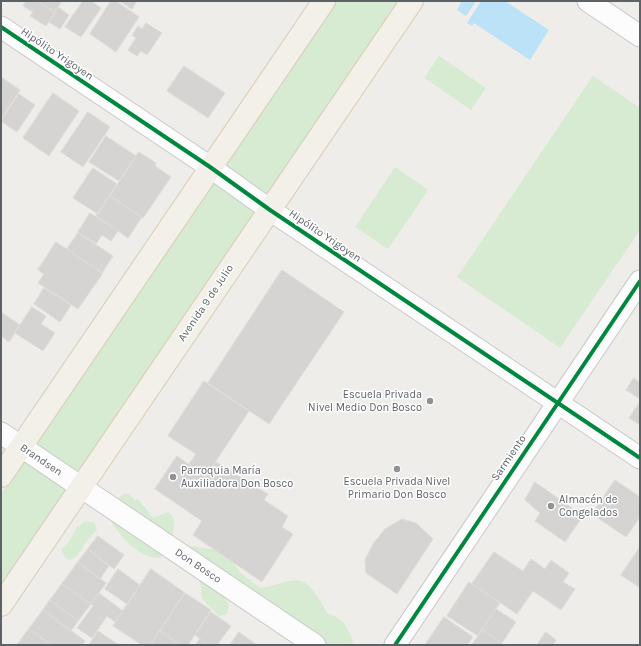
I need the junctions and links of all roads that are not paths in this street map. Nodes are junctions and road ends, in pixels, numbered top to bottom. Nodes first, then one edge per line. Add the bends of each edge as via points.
1 (324, 1) edge
2 (412, 1) edge
3 (588, 1) edge
4 (1, 27) edge
5 (640, 36) edge
6 (210, 167) junction
7 (270, 210) junction
8 (640, 281) edge
9 (557, 403) junction
10 (1, 432) edge
11 (22, 446) junction
12 (640, 458) edge
13 (1, 476) edge
14 (81, 486) junction
15 (1, 605) edge
16 (315, 645) edge
17 (395, 645) edge

1 - 6 main road
2 - 7 main road, Avenida 9 de Julio
3 - 5 street
4 - 6 street, Hipólito Yrigoyen
6 - 7 street, Hipólito Yrigoyen
6 - 11 main road
7 - 9 street, Hipólito Yrigoyen
7 - 14 main road, Avenida 9 de Julio
8 - 9 street, Sarmiento
9 - 12 street, Hipólito Yrigoyen
9 - 17 street, Sarmiento
10 - 11 street, Brandsen
11 - 13 main road
11 - 14 street, Brandsen
14 - 15 main road, Avenida 9 de Julio
14 - 16 street, Don Bosco

